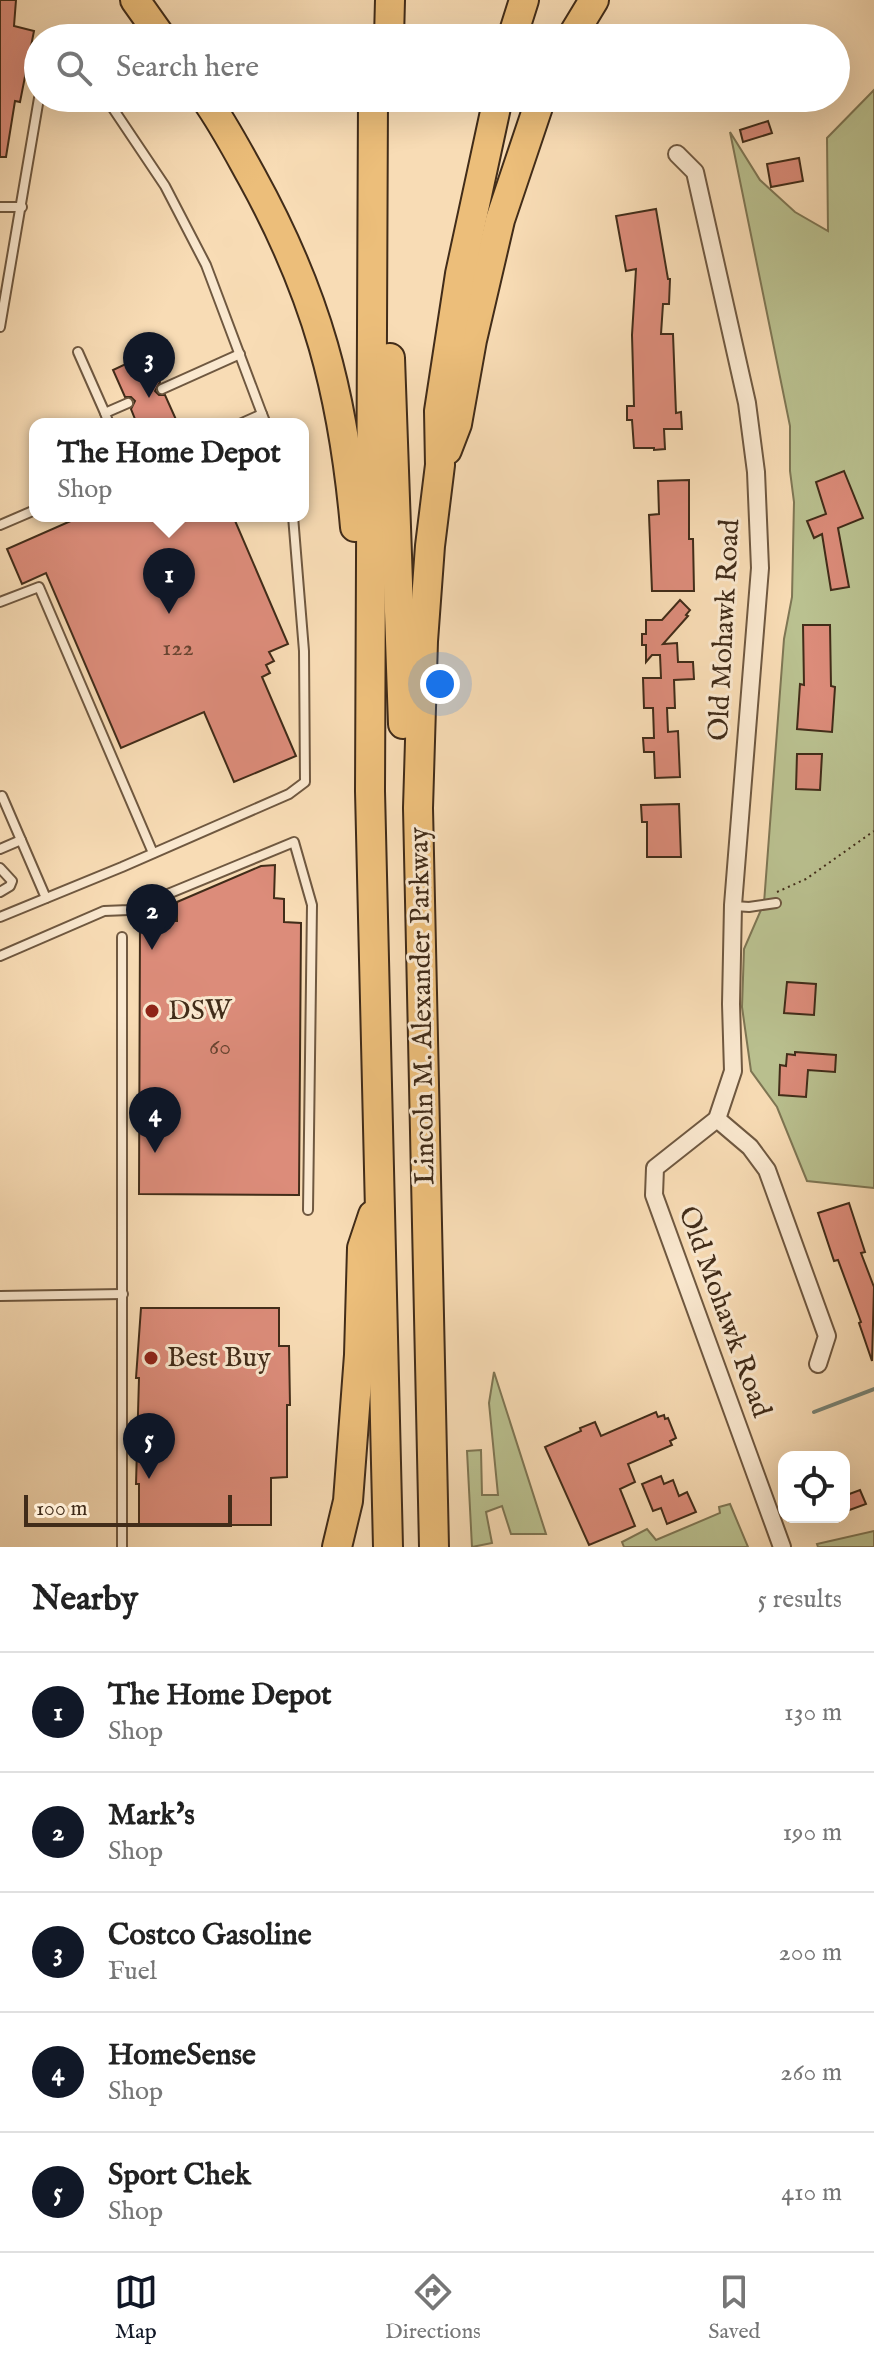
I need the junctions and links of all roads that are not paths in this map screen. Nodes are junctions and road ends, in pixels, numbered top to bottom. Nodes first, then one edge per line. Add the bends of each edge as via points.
1 (135, 0) edge
2 (373, 0) edge
3 (390, 0) edge
4 (524, 0) edge
5 (594, 0) edge
6 (152, 24) edge
7 (373, 24) edge
8 (389, 24) edge
9 (516, 24) edge
10 (579, 24) edge
11 (37, 112) edge
12 (115, 112) edge
13 (213, 112) edge
14 (373, 112) edge
15 (389, 112) edge
16 (495, 112) edge
17 (536, 112) edge
18 (677, 154) dead end
19 (0, 207) edge
20 (22, 207) junction
21 (0, 327) edge
22 (78, 352) dead end
23 (240, 354) junction
24 (162, 389) dead end
25 (128, 403) dead end
26 (105, 413) junction
27 (262, 414) junction
28 (107, 418) edge
29 (253, 418) edge
30 (264, 418) edge
31 (440, 465) junction
32 (29, 513) edge
33 (293, 522) edge
34 (0, 525) edge
35 (0, 602) edge
36 (370, 791) junction
37 (2, 796) dead end
38 (418, 808) junction
39 (21, 840) junction
40 (0, 849) edge
41 (153, 853) junction
42 (0, 868) edge
43 (0, 892) edge
44 (46, 898) junction
45 (776, 903) road end
46 (733, 905) junction
47 (0, 917) edge
48 (122, 937) dead end
49 (0, 956) edge
50 (717, 1119) junction
51 (379, 1195) junction
52 (308, 1210) dead end
53 (123, 1294) junction
54 (0, 1296) edge
55 (818, 1364) dead end
56 (432, 1415) junction
57 (122, 1547) edge
58 (337, 1547) edge
59 (388, 1547) edge
60 (434, 1547) edge
61 (451, 1547) edge
62 (782, 1547) edge

1 - 6 highway
2 - 7 highway
3 - 8 highway
4 - 9 highway
5 - 10 highway
11 - 20 lane
12 - 23 lane via 165,186 206,265
13 - 36 highway via 296,265 335,384 355,525
14 - 36 highway
15 - 38 highway via 389,325 404,752
16 - 31 highway via 457,289 439,411
17 - 31 highway via 500,220 457,424
18 - 46 street, Old Mohawk Road via 695,172 704,204 747,403 756,472 760,568
19 - 20 lane
20 - 21 lane
22 - 26 lane
23 - 24 lane
23 - 27 lane
25 - 26 lane
26 - 28 lane
27 - 29 lane
27 - 30 lane
31 - 38 highway, Lincoln M. Alexander Parkway via 423,641
32 - 34 lane
33 - 41 lane via 304,651 305,782 289,794
35 - 41 lane via 39,587
36 - 51 highway, Lincoln M. Alexander Parkway
37 - 39 lane
38 - 56 highway, Lincoln M. Alexander Parkway
39 - 40 lane
39 - 44 lane
41 - 44 lane
42 - 43 lane via 12,881
44 - 47 lane
45 - 46 lane
46 - 50 street, Old Mohawk Road via 733,1071
48 - 53 lane
49 - 52 lane via 104,911 129,910 294,842 312,905
50 - 55 street via 767,1170 827,1336
50 - 62 street, Old Mohawk Road via 655,1168 654,1195
51 - 58 highway via 362,1248 348,1501
51 - 59 highway, Lincoln M. Alexander Parkway
53 - 54 lane
53 - 57 lane
56 - 60 highway, Lincoln M. Alexander Parkway
56 - 61 highway via 444,1451

